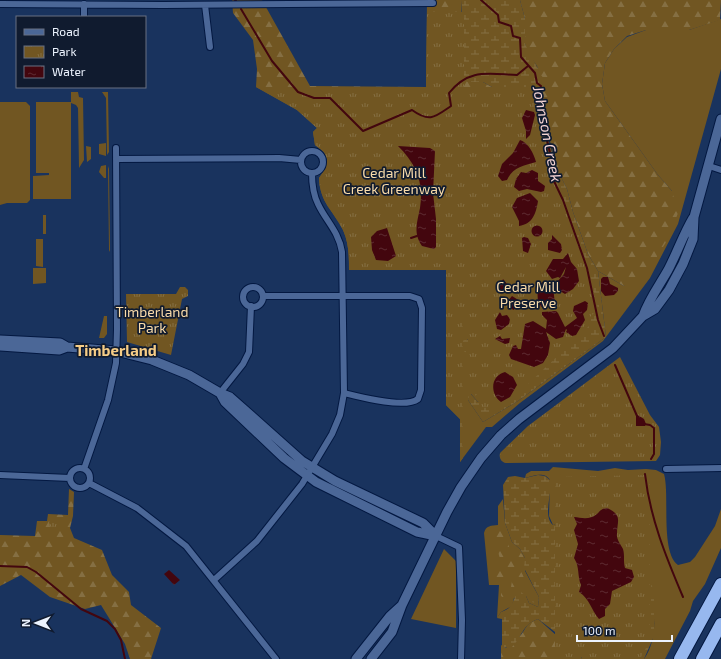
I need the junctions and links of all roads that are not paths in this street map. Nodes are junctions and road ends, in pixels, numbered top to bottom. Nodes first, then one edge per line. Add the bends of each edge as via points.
1 (124, 2) edge
2 (164, 3) edge
3 (433, 3) dead end
4 (0, 4) edge
5 (84, 4) junction
6 (205, 5) junction
7 (84, 16) edge
8 (210, 46) dead end
9 (721, 119) edge
10 (116, 148) dead end
11 (116, 159) junction
12 (301, 160) junction
13 (708, 166) junction
14 (721, 170) edge
15 (312, 173) junction
16 (694, 217) junction
17 (668, 270) junction
18 (674, 281) junction
19 (263, 296) junction
20 (343, 296) junction
21 (251, 306) junction
22 (643, 316) junction
23 (0, 340) edge
24 (0, 346) edge
25 (67, 347) junction
26 (116, 351) junction
27 (220, 393) junction
28 (344, 393) junction
29 (721, 468) edge
30 (84, 469) junction
31 (666, 469) dead end
32 (309, 472) junction
33 (0, 475) edge
34 (70, 478) junction
35 (89, 482) junction
36 (436, 536) junction
37 (214, 580) junction
38 (721, 584) edge
39 (402, 605) junction
40 (721, 624) edge
41 (276, 659) edge
42 (356, 659) edge
43 (371, 659) edge
44 (462, 659) edge
45 (680, 659) edge
46 (702, 659) edge

1 - 2 street
1 - 5 street
2 - 6 street
3 - 6 street
4 - 5 street
5 - 7 street
6 - 8 street
9 - 13 main road
10 - 11 street
11 - 12 street
11 - 26 street
12 - 15 street via 304,170
12 - 15 street via 304,155 311,152 320,156 322,166 317,172
13 - 14 street
13 - 16 main road
15 - 20 street via 317,202 335,230 341,246
16 - 17 main road via 682,235
16 - 18 main road via 693,239
17 - 18 main road
17 - 22 main road via 648,302
18 - 22 main road via 655,309
19 - 20 street
19 - 21 street via 259,304
19 - 21 street via 258,288 251,287 246,290 243,298 246,304
20 - 28 street
20 - 28 street via 415,296 422,308 421,390 418,399 411,402 386,402
21 - 27 street via 248,352 244,364
22 - 36 main road via 603,356 519,419 496,440 461,487
23 - 25 main road via 60,343
24 - 25 main road via 59,350
25 - 26 main road
26 - 27 main road via 171,367
26 - 30 street via 108,400
27 - 32 main road via 238,403
28 - 32 street via 338,423
29 - 31 street
30 - 34 street via 76,469 70,474
30 - 35 street via 89,475
32 - 36 main road via 335,481 423,523
32 - 37 street via 257,541
33 - 34 street
34 - 35 street via 76,488 84,488
35 - 37 street via 148,515 186,546
36 - 39 main road
36 - 44 street via 459,547
37 - 41 street
38 - 45 highway
39 - 42 main road via 390,616
39 - 43 main road via 392,632
40 - 46 highway

